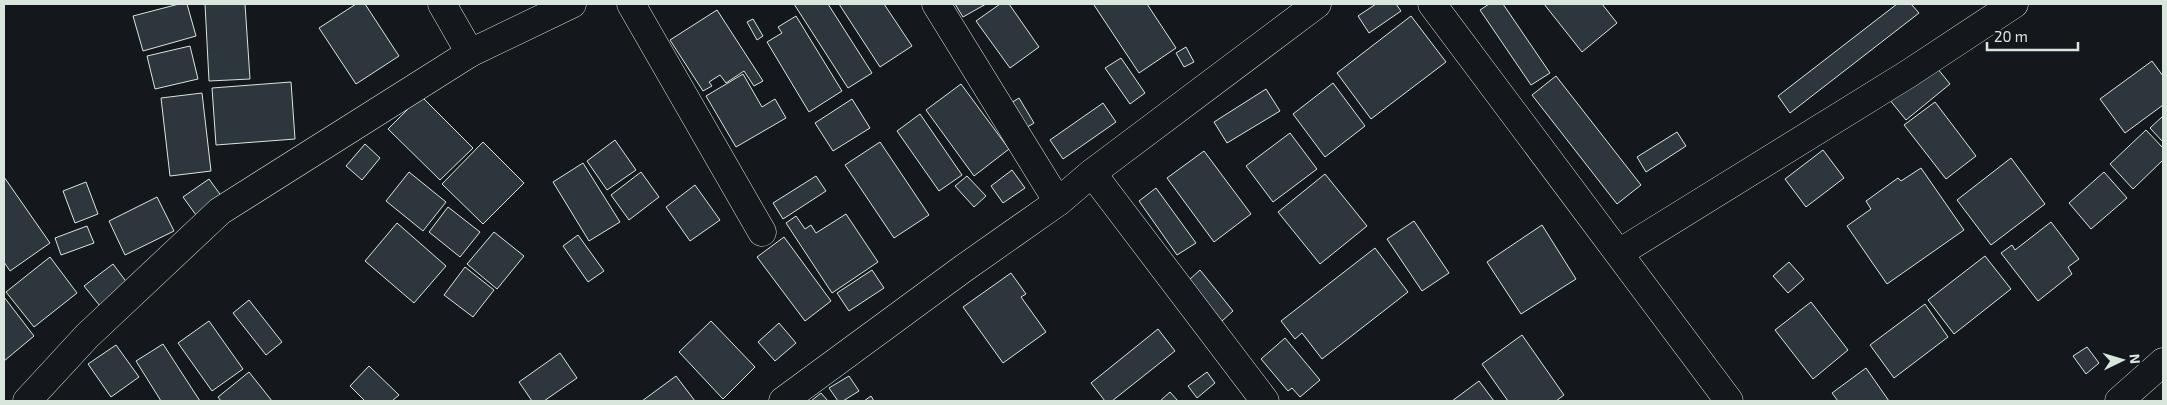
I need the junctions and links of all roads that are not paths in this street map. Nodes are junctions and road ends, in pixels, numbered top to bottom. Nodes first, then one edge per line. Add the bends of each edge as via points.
1 (442, 4) edge
2 (572, 4) edge
3 (631, 4) edge
4 (936, 4) edge
5 (1317, 4) edge
6 (1432, 4) edge
7 (2014, 4) edge
8 (470, 53) junction
9 (1092, 173) junction
10 (1058, 202) junction
11 (762, 232) dead end
12 (1619, 253) junction
13 (2163, 362) edge
14 (27, 401) edge
15 (783, 401) edge
16 (1265, 401) edge
17 (1729, 401) edge
18 (2119, 401) edge

1 - 8 street
2 - 8 street
3 - 11 street
4 - 10 street
5 - 9 street
6 - 12 street
7 - 12 street via 1908,74
8 - 14 street via 220,211 87,336
9 - 10 street
9 - 16 street
10 - 15 street
12 - 17 street
13 - 18 street

